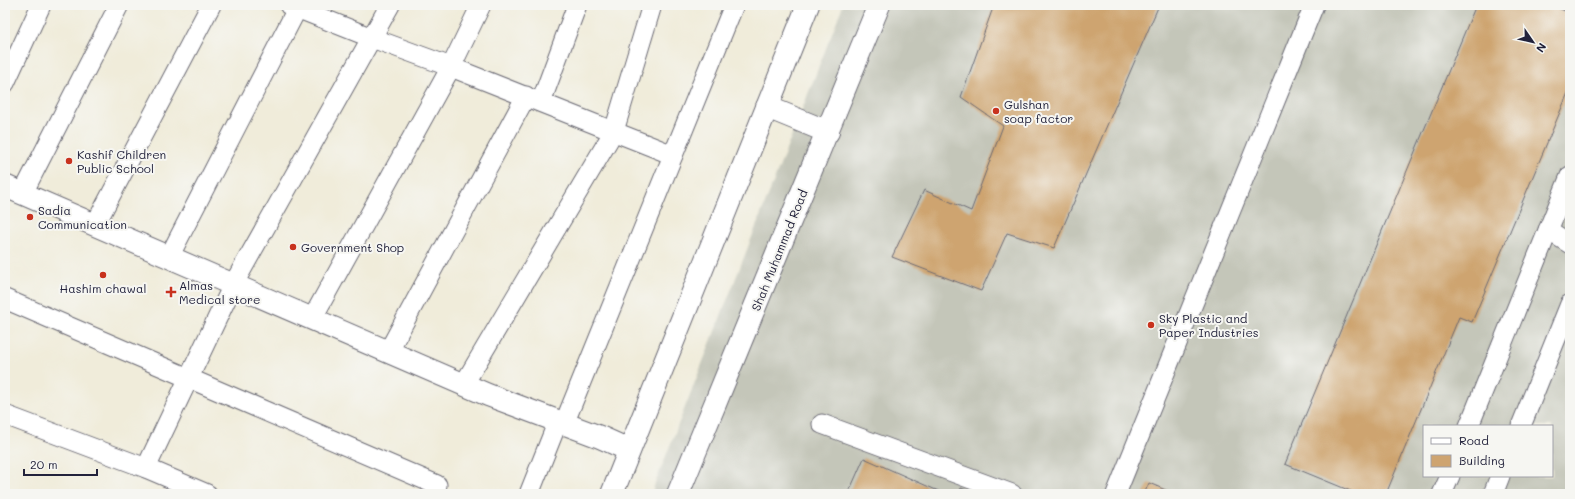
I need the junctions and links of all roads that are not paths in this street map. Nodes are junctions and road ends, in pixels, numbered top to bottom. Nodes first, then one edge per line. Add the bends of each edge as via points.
1 (41, 5) edge
2 (119, 5) edge
3 (211, 5) edge
4 (390, 5) edge
5 (481, 5) edge
6 (577, 5) edge
7 (652, 5) edge
8 (734, 5) edge
9 (808, 5) edge
10 (879, 5) edge
11 (1314, 5) edge
12 (295, 6) edge
13 (372, 38) junction
14 (451, 67) junction
15 (5, 83) edge
16 (533, 99) junction
17 (767, 107) junction
18 (614, 131) junction
19 (828, 132) junction
20 (673, 155) junction
21 (1570, 176) edge
22 (14, 190) edge
23 (95, 224) junction
24 (1548, 230) junction
25 (1570, 244) edge
26 (169, 257) junction
27 (233, 285) junction
28 (5, 300) edge
29 (1570, 304) edge
30 (312, 319) junction
31 (388, 352) junction
32 (189, 377) junction
33 (464, 384) junction
34 (5, 415) edge
35 (561, 422) junction
36 (822, 424) dead end
37 (1469, 425) edge
38 (1521, 425) edge
39 (629, 450) junction
40 (146, 468) junction
41 (1450, 477) edge
42 (1500, 477) edge
43 (437, 485) dead end
44 (167, 486) edge
45 (207, 494) edge
46 (529, 494) edge
47 (612, 494) edge
48 (678, 494) edge
49 (1012, 494) edge
50 (1116, 494) edge
51 (1442, 494) edge
52 (1493, 494) edge

1 - 15 street
2 - 22 street
3 - 23 street
4 - 13 street
5 - 14 street
6 - 16 street
7 - 18 street
8 - 20 street
9 - 17 street
10 - 19 street, Shah Muhammad Road
11 - 50 street
12 - 13 street
12 - 26 street
13 - 14 street
13 - 27 street
14 - 16 street
14 - 30 street
16 - 18 street
16 - 31 street
17 - 19 street
17 - 39 street
18 - 20 street
18 - 33 street
19 - 48 street, Shah Muhammad Road
20 - 35 street
21 - 24 street
22 - 23 street
23 - 26 street
24 - 25 street
24 - 37 street
26 - 27 street
27 - 30 street
27 - 32 street
28 - 32 street
29 - 38 street
30 - 31 street
31 - 33 street
32 - 40 street
32 - 43 street
33 - 35 street
34 - 40 street
35 - 39 street
35 - 46 street
36 - 49 street
39 - 47 street
40 - 44 street
41 - 51 street
42 - 52 street
44 - 45 street

